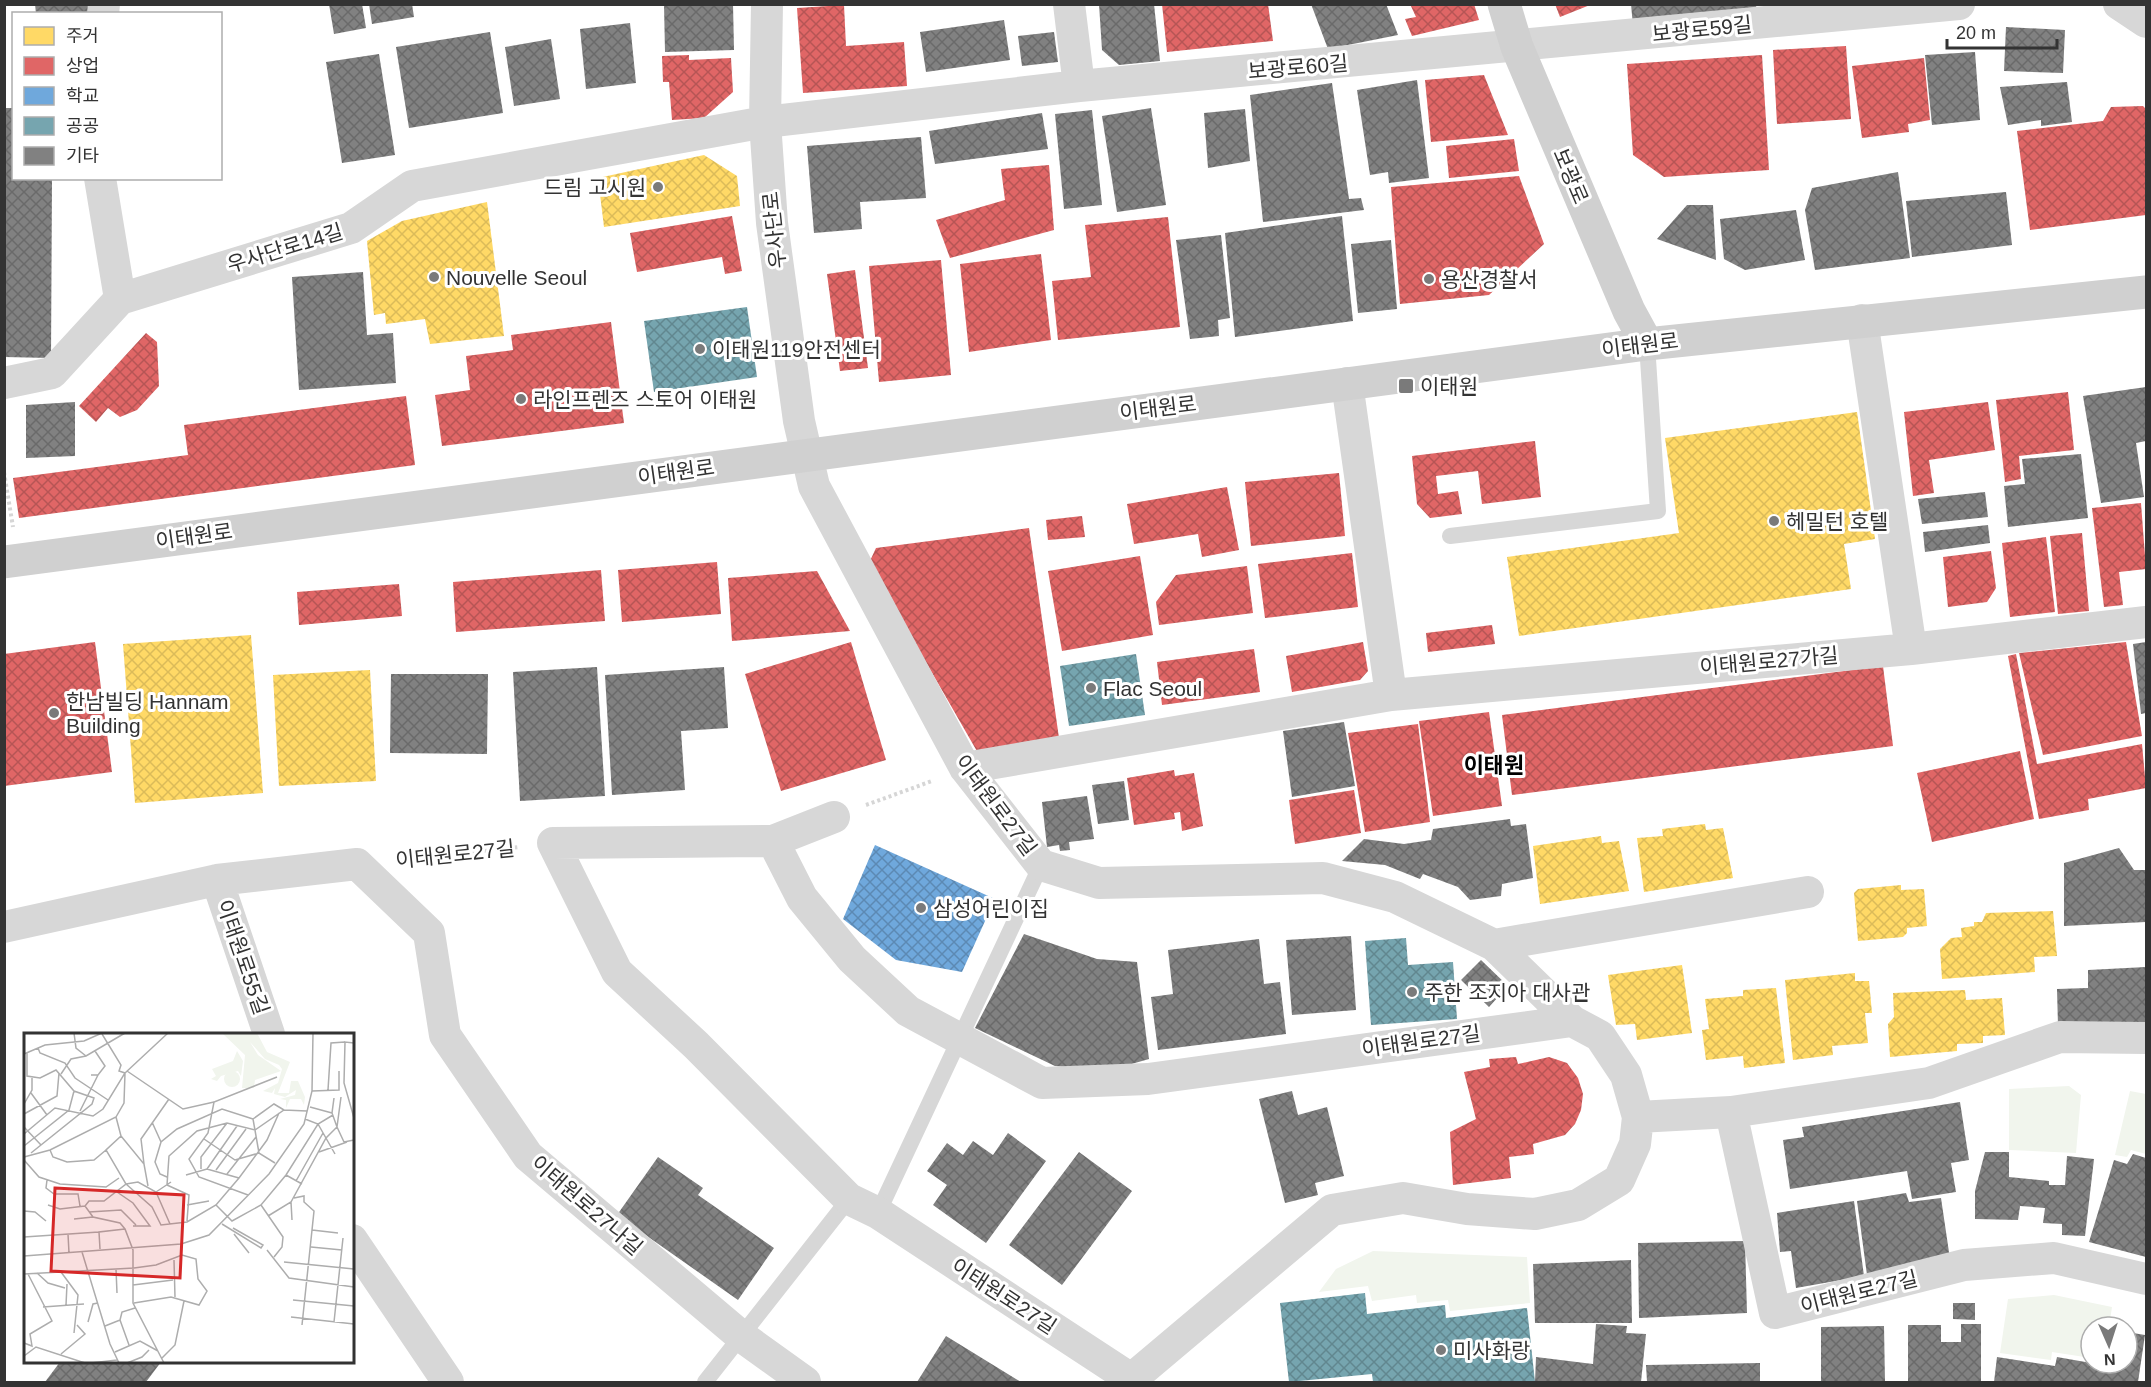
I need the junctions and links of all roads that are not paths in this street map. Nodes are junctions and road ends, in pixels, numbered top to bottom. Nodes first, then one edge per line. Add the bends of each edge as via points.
1 (767, 4) edge
2 (1069, 4) edge
3 (1503, 4) edge
4 (1959, 4) edge
5 (2118, 4) edge
6 (2146, 22) edge
7 (1517, 48) junction
8 (1079, 86) junction
9 (765, 122) junction
10 (100, 180) edge
11 (2146, 292) edge
12 (120, 298) junction
13 (1862, 320) junction
14 (1647, 344) junction
15 (4, 383) edge
16 (1347, 383) junction
17 (806, 454) junction
18 (1450, 536) dead end
19 (4, 562) edge
20 (2146, 622) edge
21 (1911, 649) junction
22 (1391, 695) junction
23 (965, 768) junction
24 (834, 817) road end
25 (773, 841) junction
26 (1041, 865) junction
27 (217, 880) junction
28 (1808, 892) dead end
29 (4, 927) edge
30 (1494, 945) junction
31 (1572, 1021) junction
32 (268, 1033) edge
33 (2146, 1038) edge
34 (959, 1040) junction
35 (1731, 1112) junction
36 (1638, 1118) junction
37 (849, 1199) junction
38 (878, 1213) junction
39 (354, 1243) edge
40 (2146, 1279) edge
41 (741, 1336) junction
42 (1129, 1381) edge
43 (448, 1383) edge
44 (705, 1383) edge
45 (805, 1383) edge

1 - 9 street, 우사단로
2 - 8 street
3 - 7 main road, 보광로
4 - 7 street, 보광로59길
5 - 6 street
7 - 8 street, 보광로60길
7 - 14 main road, 보광로 via 1629,311
8 - 9 street, 보광로60길
9 - 12 street, 우사단로14길 via 412,186 351,228
9 - 17 street, 우사단로 via 772,223
10 - 12 street
11 - 13 main road, 이태원로
12 - 15 street via 52,373
13 - 14 main road, 이태원로
13 - 21 street
14 - 16 main road, 이태원로
14 - 18 lane via 1658,511
16 - 17 main road, 이태원로
16 - 22 street
17 - 19 main road, 이태원로
17 - 23 street, 이태원로27길 via 814,486
20 - 21 street, 이태원로27가길
21 - 22 street, 이태원로27가길
22 - 23 street
23 - 26 street, 이태원로27길
24 - 25 street
25 - 34 street, 이태원로27길 via 802,898 852,959 908,1011
25 - 37 street, 이태원로27길 via 553,843 617,972 696,1045
26 - 30 street, 이태원로27길 via 1099,883 1323,878 1395,897
26 - 34 lane
27 - 29 street
27 - 32 street, 이태원로55길
27 - 41 street, 이태원로27나길 via 357,864 429,933 445,1035 528,1156
28 - 30 street
30 - 31 street, 이태원로27길
31 - 34 street, 이태원로27길 via 1148,1079 1042,1083
31 - 36 street, 이태원로27길 via 1600,1036 1626,1075
33 - 35 street via 2060,1037 1929,1083
34 - 38 lane
35 - 36 street
35 - 40 street, 이태원로27길 via 1775,1313 1964,1265 2054,1258
36 - 42 street, 이태원로27길 via 1635,1144 1619,1180 1578,1205 1535,1214 1467,1209 1404,1198 1332,1210
37 - 38 street, 이태원로27길
37 - 41 lane
38 - 42 street, 이태원로27길
39 - 43 street
41 - 44 lane
41 - 45 street, 이태원로27나길

